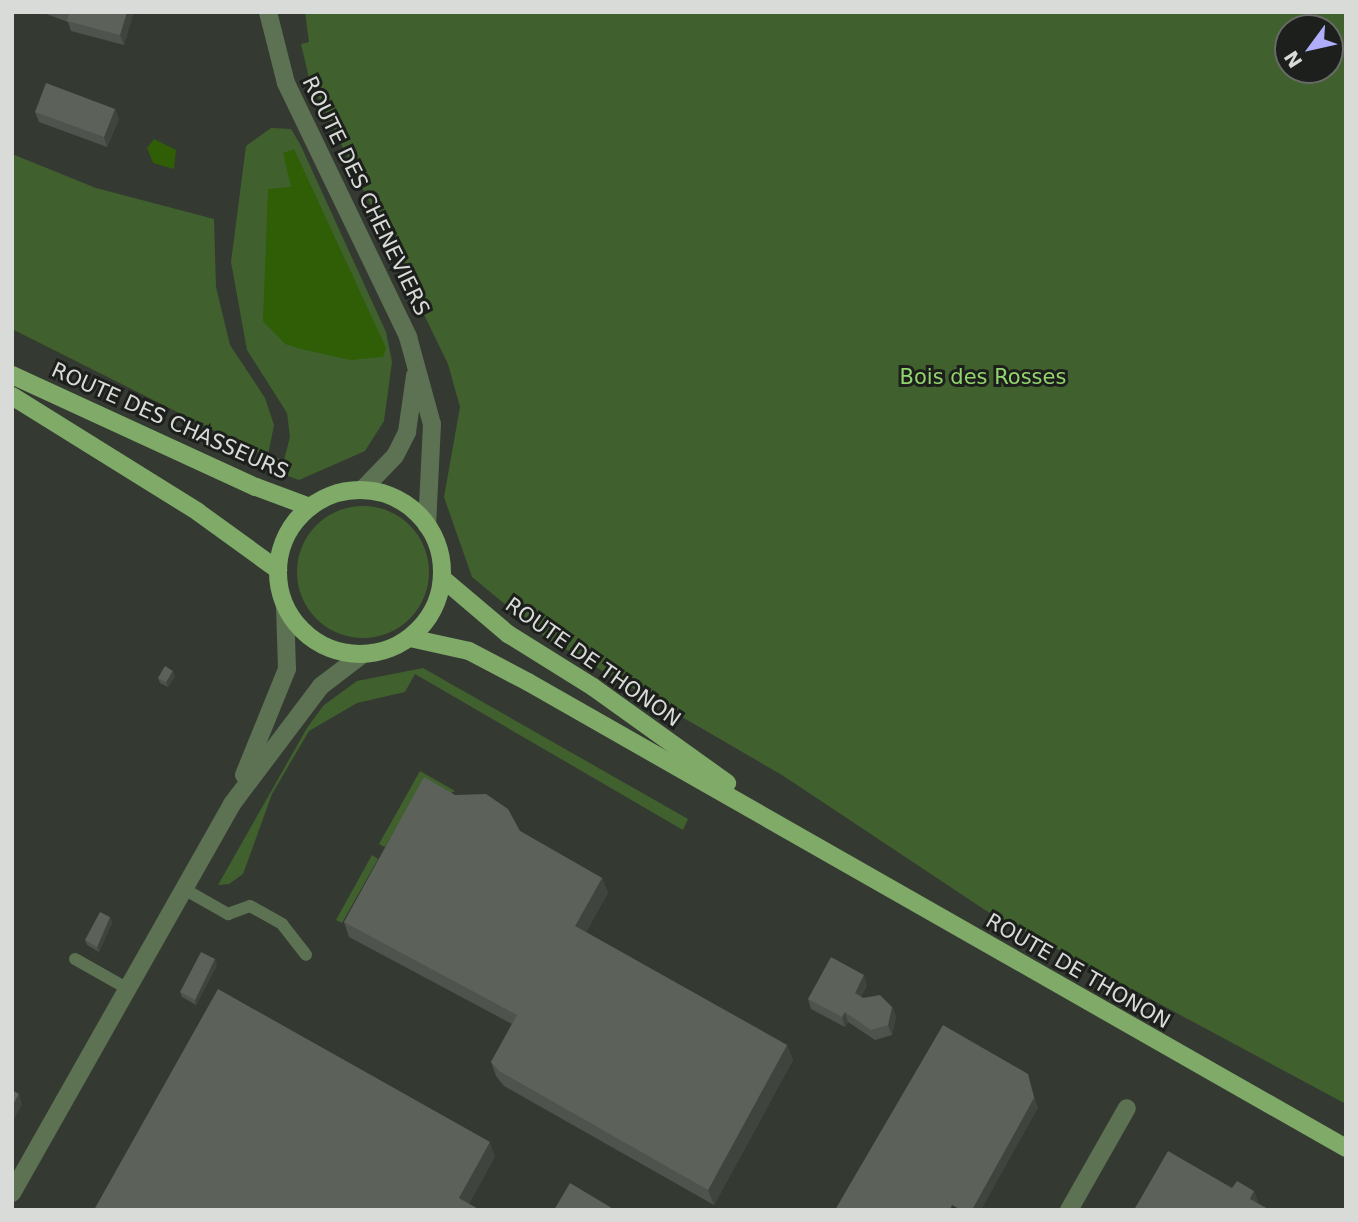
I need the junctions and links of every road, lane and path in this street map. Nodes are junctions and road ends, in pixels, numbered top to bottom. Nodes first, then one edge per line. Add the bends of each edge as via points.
1 (268, 12) edge
2 (415, 359) junction
3 (12, 375) edge
4 (12, 396) edge
5 (362, 490) junction
6 (310, 507) junction
7 (427, 526) junction
8 (278, 570) junction
9 (442, 578) junction
10 (285, 606) junction
11 (410, 638) junction
12 (363, 654) junction
13 (232, 804) junction
14 (790, 828) junction
15 (184, 889) junction
16 (306, 955) dead end
17 (75, 959) dead end
18 (128, 989) junction
19 (1127, 1108) dead end
20 (1346, 1148) edge
21 (12, 1193) edge
22 (1069, 1210) edge

1 - 2 street, ROUTE DES CHENEVIERS via 286,83 399,315
2 - 5 street, ROUTE DES CHENEVIERS via 407,432 395,456
2 - 7 street, ROUTE DES CHENEVIERS via 432,424
3 - 6 main road, ROUTE DES CHASSEURS
4 - 8 main road via 198,512
5 - 6 main road via 331,495
5 - 7 main road via 403,502
6 - 8 main road via 288,531
7 - 9 main road via 437,544
8 - 10 main road
9 - 11 main road via 432,611
9 - 14 main road, ROUTE DE THONON via 508,634 593,687
10 - 12 main road via 313,640 340,652
10 - 13 street via 287,668
11 - 12 main road via 388,650
11 - 14 main road, ROUTE DE THONON via 469,651
12 - 13 street via 321,686
13 - 15 street
14 - 20 main road, ROUTE DE THONON via 984,944
15 - 16 lane via 229,914 250,906 282,924
15 - 18 street
17 - 18 lane
18 - 21 street
19 - 22 street

